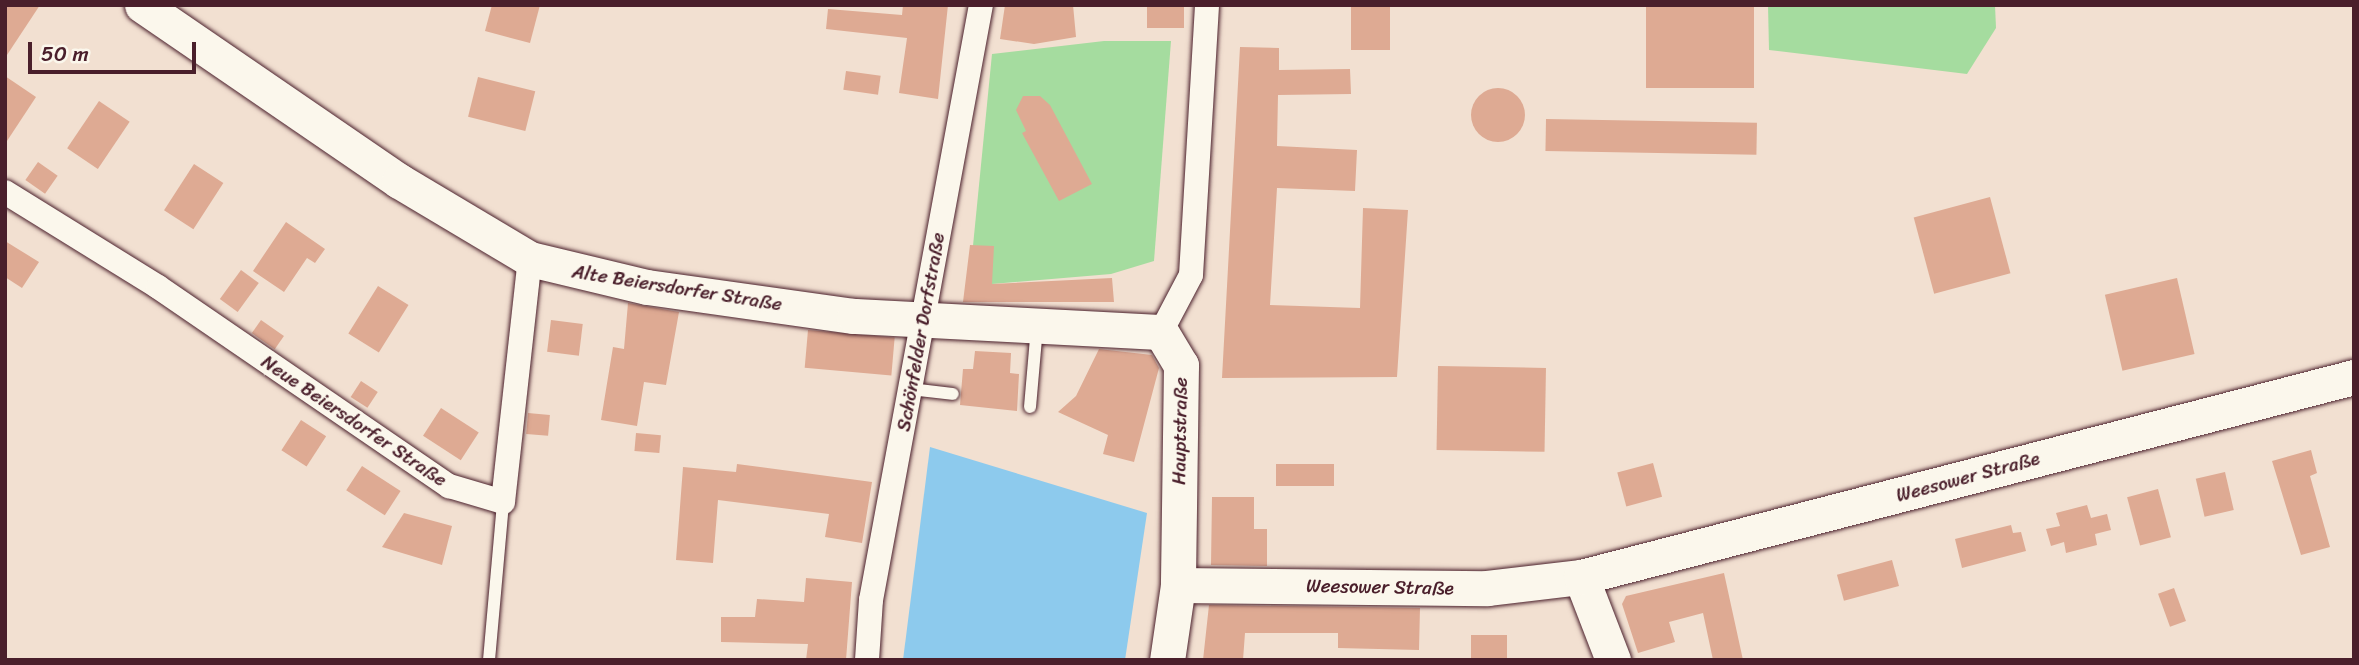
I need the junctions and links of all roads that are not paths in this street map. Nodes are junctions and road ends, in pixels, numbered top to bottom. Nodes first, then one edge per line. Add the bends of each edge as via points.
1 (142, 5) edge
2 (981, 5) edge
3 (1207, 5) edge
4 (5, 192) edge
5 (530, 259) junction
6 (926, 322) junction
7 (1037, 325) junction
8 (1161, 332) junction
9 (2354, 377) edge
10 (910, 389) junction
11 (953, 394) dead end
12 (1030, 407) dead end
13 (503, 502) junction
14 (1581, 577) junction
15 (1178, 585) junction
16 (489, 660) edge
17 (867, 660) edge
18 (1167, 660) edge
19 (1613, 660) edge

1 - 5 main road, Alte Beiersdorfer Straße via 399,181
2 - 6 street, Schönfelder Dorfstraße
3 - 8 street via 1191,275
4 - 13 street, Neue Beiersdorfer Straße via 158,287 449,486
5 - 6 main road, Alte Beiersdorfer Straße via 647,286
5 - 13 street
6 - 7 main road, Alte Beiersdorfer Straße
6 - 10 street, Schönfelder Dorfstraße
7 - 8 main road, Alte Beiersdorfer Straße
7 - 12 lane
8 - 15 main road, Hauptstraße via 1181,365
9 - 14 main road, Weesower Straße
10 - 11 lane
10 - 17 street, Schönfelder Dorfstraße via 871,600
13 - 16 lane
14 - 15 main road, Weesower Straße via 1487,588
14 - 19 main road
15 - 18 main road, Hauptstraße

